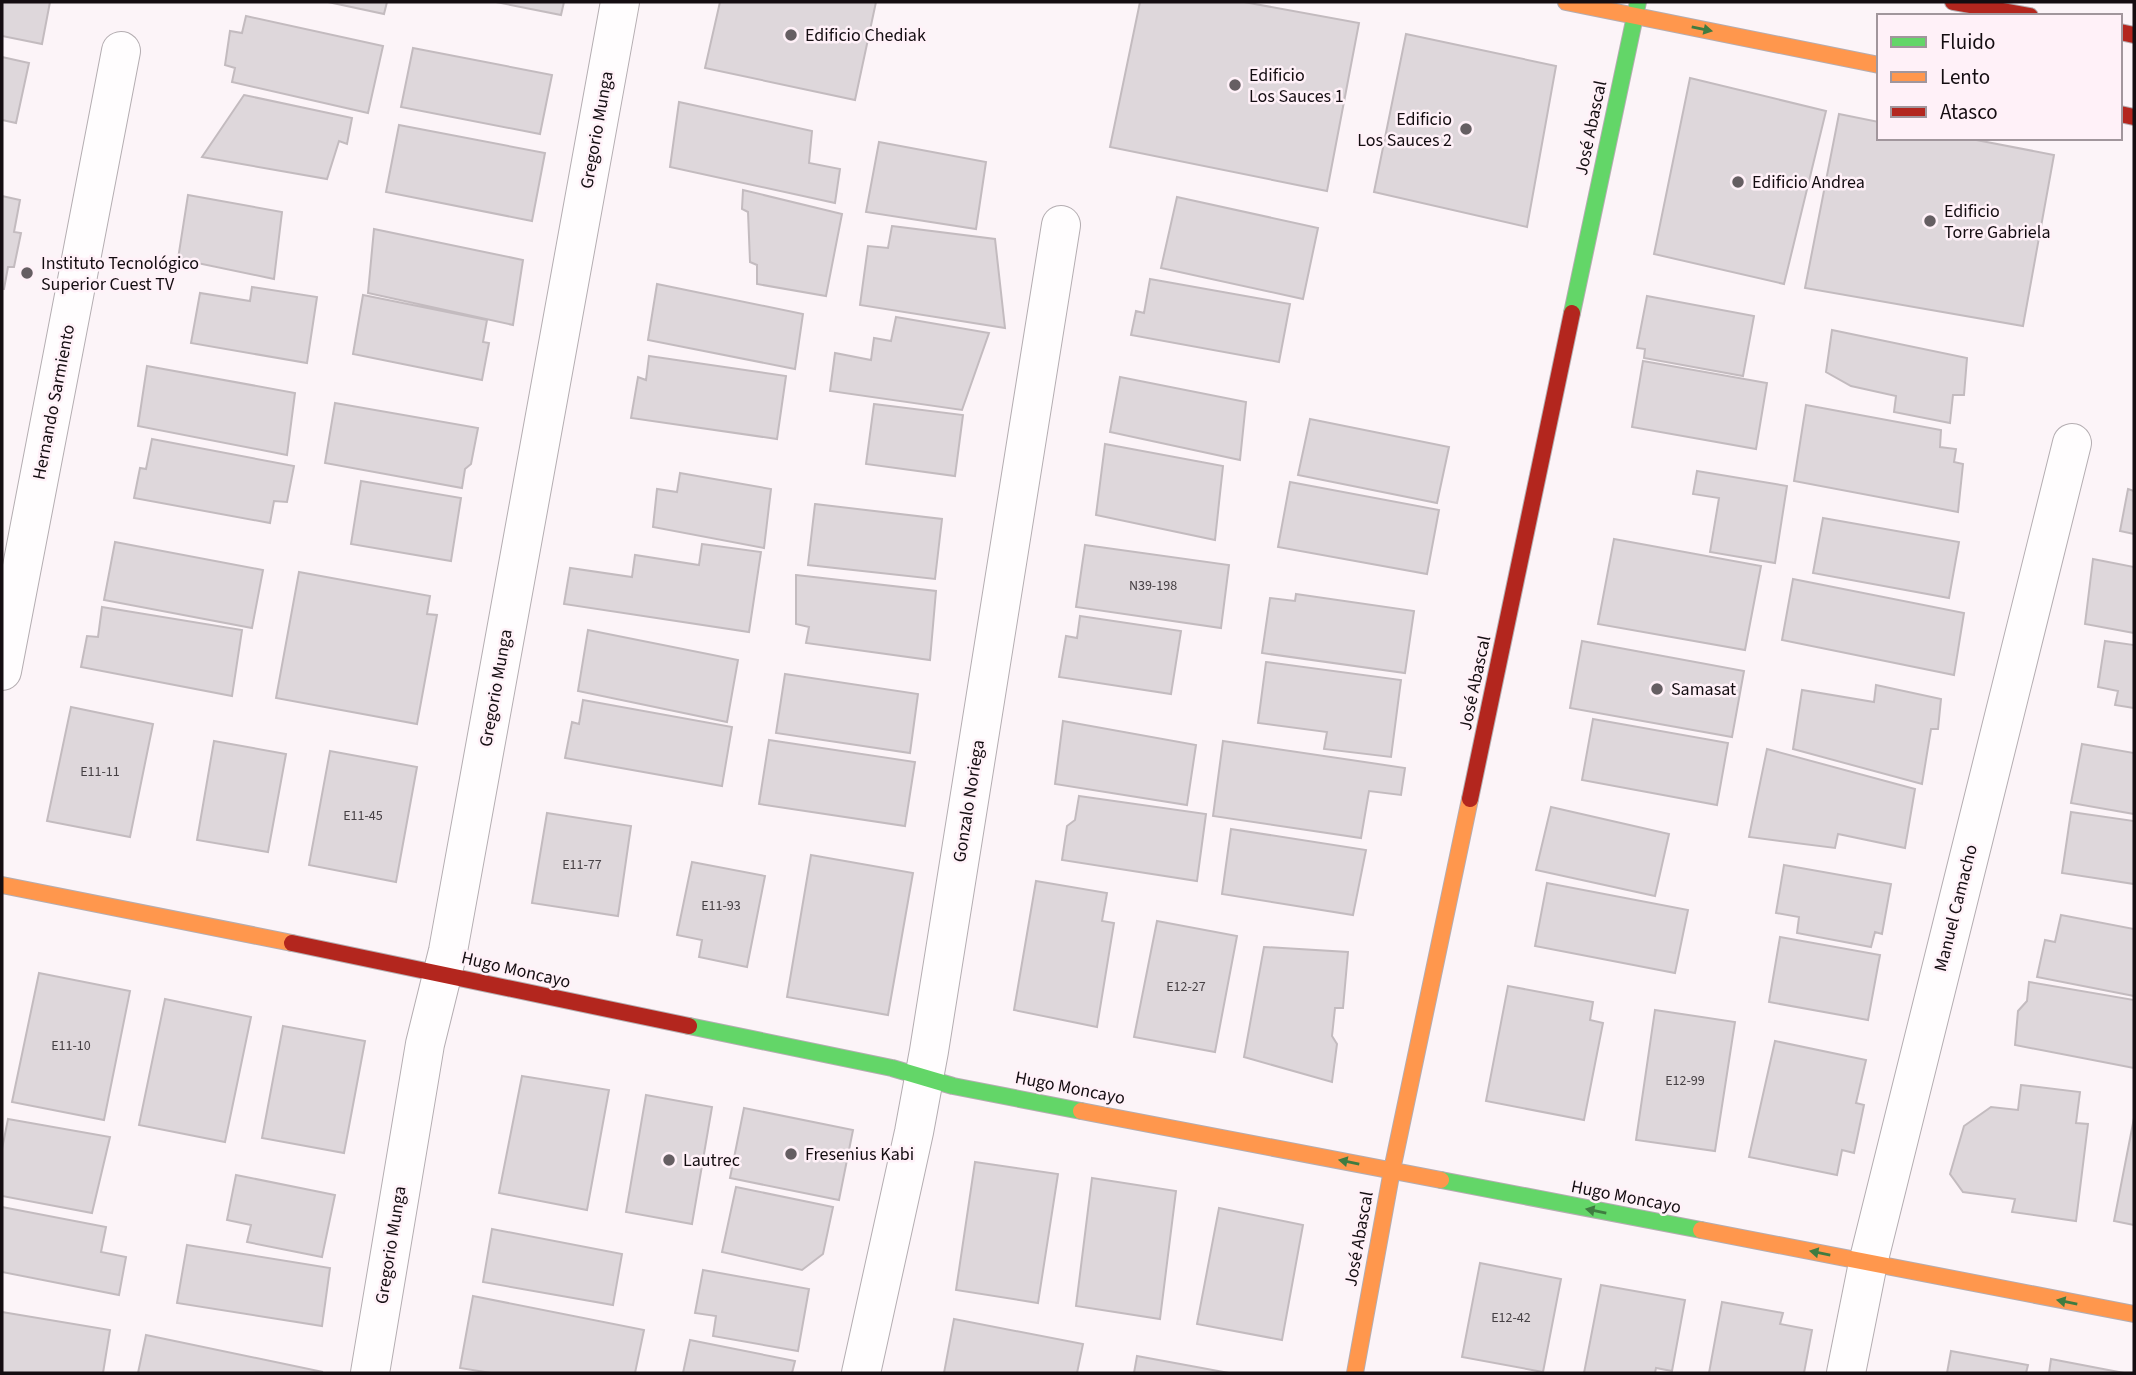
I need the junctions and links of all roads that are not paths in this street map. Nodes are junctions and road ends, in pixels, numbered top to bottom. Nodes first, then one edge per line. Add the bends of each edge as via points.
1 (620, 2) edge
2 (1566, 2) edge
3 (1954, 2) edge
4 (1636, 9) edge
5 (2019, 14) edge
6 (121, 51) dead end
7 (1877, 65) edge
8 (1061, 225) dead end
9 (2071, 443) dead end
10 (2, 671) edge
11 (2, 885) edge
12 (443, 973) junction
13 (924, 1078) junction
14 (1392, 1170) junction
15 (1868, 1262) junction
16 (2134, 1314) edge
17 (370, 1373) edge
18 (862, 1373) edge
19 (1354, 1373) edge
20 (1846, 1373) edge

1 - 12 street, Gregorio Munga
2 - 4 street
3 - 5 street
4 -> 7 street
4 - 14 street, José Abascal
6 - 10 street, Hernando Sarmiento
8 - 13 street, Gonzalo Noriega
9 - 15 street, Manuel Camacho
11 - 12 street, Hugo Moncayo
12 - 13 street, Hugo Moncayo
12 - 17 street, Gregorio Munga via 425,1044
14 -> 13 street, Hugo Moncayo
13 - 18 street, Gonzalo Noriega
15 -> 14 street, Hugo Moncayo
14 - 19 street, José Abascal
16 -> 15 street, Hugo Moncayo
15 - 20 street, Manuel Camacho

